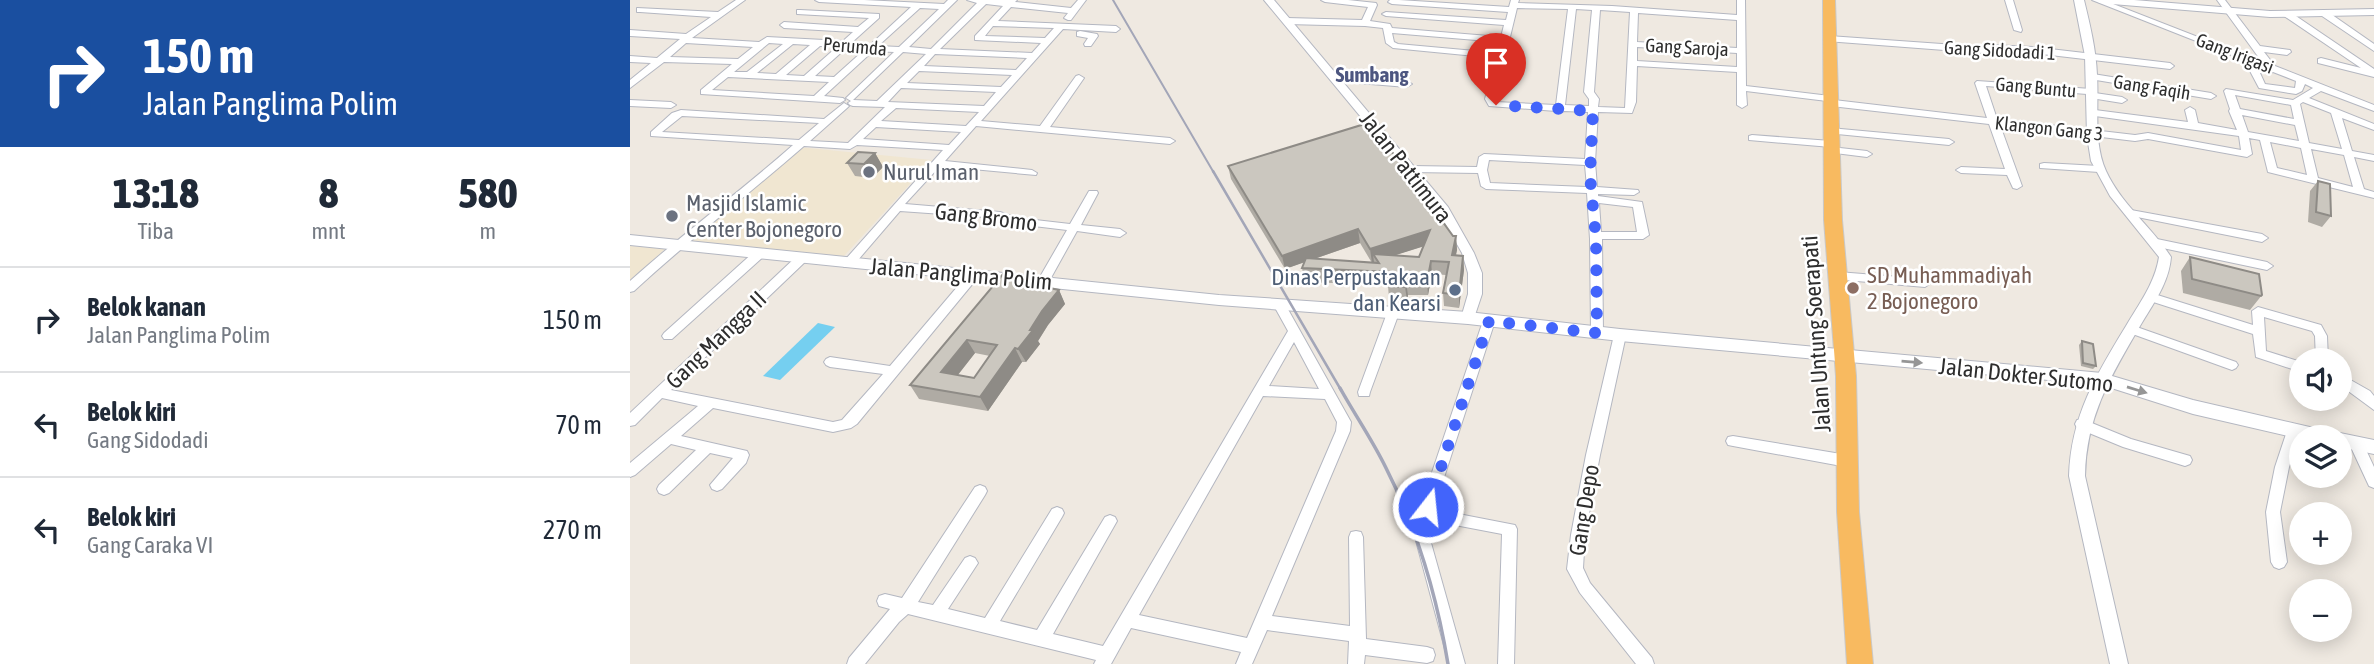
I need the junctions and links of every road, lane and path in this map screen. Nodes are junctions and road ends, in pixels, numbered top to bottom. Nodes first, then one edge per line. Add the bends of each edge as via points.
1 (741, 0) edge
2 (816, 0) edge
3 (832, 0) edge
4 (971, 0) edge
5 (1082, 0) edge
6 (1269, 0) edge
7 (1325, 0) edge
8 (1741, 0) edge
9 (1829, 0) edge
10 (2009, 0) edge
11 (2079, 0) edge
12 (2098, 0) edge
13 (2221, 0) edge
14 (862, 1) edge
15 (1392, 1) edge
16 (983, 2) edge
17 (1011, 2) edge
18 (1374, 2) edge
19 (891, 3) junction
20 (950, 3) edge
21 (1612, 4) edge
22 (918, 5) junction
23 (1514, 5) edge
24 (1572, 6) junction
25 (1596, 8) junction
26 (640, 10) dead end
27 (1634, 10) junction
28 (1073, 11) junction
29 (800, 12) junction
30 (2230, 12) junction
31 (2374, 12) edge
32 (1386, 14) junction
33 (2287, 14) junction
34 (2325, 14) junction
35 (718, 15) junction
36 (876, 16) junction
37 (1740, 18) junction
38 (1287, 21) junction
39 (991, 23) junction
40 (1365, 23) junction
41 (1510, 23) junction
42 (784, 25) junction
43 (1385, 27) junction
44 (1058, 29) junction
45 (1116, 29) dead end
46 (860, 30) junction
47 (2018, 30) dead end
48 (630, 33) edge
49 (687, 38) junction
50 (978, 38) junction
51 (1829, 39) junction
52 (1506, 40) junction
53 (792, 41) junction
54 (1047, 41) junction
55 (764, 42) junction
56 (818, 43) junction
57 (1088, 44) dead end
58 (1633, 44) junction
59 (844, 45) junction
60 (871, 48) junction
61 (2257, 48) junction
62 (2374, 48) edge
63 (902, 50) junction
64 (1741, 51) junction
65 (933, 52) junction
66 (2287, 52) dead end
67 (965, 53) junction
68 (1501, 56) junction
69 (2090, 56) junction
70 (1034, 57) junction
71 (630, 59) edge
72 (661, 60) junction
73 (2321, 61) dead end
74 (739, 62) junction
75 (1632, 63) junction
76 (2170, 66) dead end
77 (917, 68) junction
78 (2274, 68) junction
79 (1741, 70) junction
80 (1019, 73) junction
81 (724, 74) junction
82 (2374, 74) edge
83 (749, 75) junction
84 (778, 77) junction
85 (2093, 77) junction
86 (807, 78) junction
87 (1079, 78) dead end
88 (1337, 79) junction
89 (2301, 79) junction
90 (837, 80) junction
91 (632, 82) edge
92 (1980, 83) joint
93 (1406, 84) dead end
94 (900, 85) junction
95 (2321, 87) junction
96 (1741, 88) junction
97 (1003, 90) junction
98 (2091, 94) junction
99 (2211, 96) dead end
100 (816, 99) junction
101 (2122, 100) dead end
102 (1830, 101) junction
103 (2299, 101) junction
104 (630, 103) edge
105 (845, 103) junction
106 (880, 104) junction
107 (671, 105) dead end
108 (893, 105) junction
109 (1742, 105) dead end
110 (2374, 108) edge
111 (986, 109) junction
112 (1560, 110) junction
113 (2190, 110) dead end
114 (1593, 111) junction
115 (2234, 111) junction
116 (2335, 111) junction
117 (2095, 113) junction
118 (820, 120) junction
119 (1993, 122) junction
120 (2298, 123) junction
121 (875, 124) junction
122 (2194, 125) junction
123 (971, 126) junction
124 (2374, 127) edge
125 (1044, 128) junction
126 (2093, 132) junction
127 (2244, 135) junction
128 (1752, 138) dead end
129 (2264, 138) junction
130 (1170, 141) dead end
131 (799, 142) junction
132 (856, 142) junction
133 (1831, 142) junction
134 (1949, 142) dead end
135 (2304, 146) junction
136 (952, 148) junction
137 (2348, 153) junction
138 (1867, 154) dead end
139 (2374, 158) edge
140 (1590, 162) junction
141 (938, 163) junction
142 (2044, 166) dead end
143 (1411, 169) junction
144 (2099, 169) junction
145 (1482, 170) junction
146 (1961, 170) dead end
147 (2011, 172) junction
148 (1032, 173) dead end
149 (2313, 179) junction
150 (2017, 186) dead end
151 (1634, 192) dead end
152 (2360, 192) junction
153 (1093, 193) dead end
154 (1592, 195) junction
155 (2374, 195) edge
156 (897, 207) junction
157 (2131, 213) junction
158 (1076, 229) junction
159 (1121, 233) dead end
160 (1596, 236) junction
161 (2262, 238) dead end
162 (630, 240) edge
163 (2157, 243) junction
164 (674, 247) junction
165 (759, 254) junction
166 (801, 259) junction
167 (848, 264) junction
168 (2267, 266) dead end
169 (973, 276) junction
170 (1838, 276) junction
171 (1043, 282) junction
172 (1925, 283) dead end
173 (630, 288) edge
174 (2151, 297) junction
175 (1286, 304) junction
176 (1393, 313) junction
177 (1468, 318) junction
178 (1489, 321) junction
179 (2132, 329) junction
180 (1294, 331) junction
181 (2258, 331) junction
182 (1597, 333) junction
183 (668, 335) dead end
184 (1620, 335) junction
185 (2321, 348) edge
186 (1844, 356) junction
187 (830, 362) dead end
188 (2289, 364) edge
189 (2232, 365) dead end
190 (894, 371) junction
191 (2102, 379) junction
192 (2352, 387) edge
193 (1259, 391) junction
194 (1364, 392) dead end
195 (660, 393) junction
196 (1329, 394) junction
197 (710, 403) junction
198 (2374, 405) edge
199 (630, 421) edge
200 (2082, 424) junction
201 (2289, 430) edge
202 (667, 438) junction
203 (1733, 440) dead end
204 (2352, 443) edge
205 (2289, 446) edge
206 (709, 447) junction
207 (2374, 447) edge
208 (2352, 448) edge
209 (2186, 460) dead end
210 (1847, 461) junction
211 (630, 471) edge
212 (2374, 482) edge
213 (717, 485) dead end
214 (664, 489) dead end
215 (980, 491) dead end
216 (1057, 513) dead end
217 (1433, 515) junction
218 (1110, 522) dead end
219 (1356, 537) dead end
220 (2279, 562) dead end
221 (970, 563) dead end
222 (885, 601) dead end
223 (906, 606) junction
224 (936, 614) junction
225 (1128, 620) junction
226 (1264, 622) junction
227 (989, 625) junction
228 (1042, 637) junction
229 (1358, 640) junction
230 (1252, 647) junction
231 (1427, 655) dead end
232 (1105, 660) edge
233 (855, 664) edge
234 (1244, 664) edge
235 (1356, 664) edge
236 (1457, 664) edge
237 (1506, 664) edge
238 (1646, 664) edge
239 (1860, 664) edge
240 (2119, 664) edge

1 - 35 street
2 - 3 street
2 - 29 street
3 - 14 street
4 - 16 street
5 - 28 street, Gang Bromo
6 - 38 street, Jalan Pattimura
7 - 18 street
8 - 37 street
9 - 51 highway, Jalan Untung Soerapati
10 - 47 street
11 - 69 street
12 - 30 street
12 - 78 street, Gang Irigasi
13 - 30 street
14 - 19 street
15 - 23 street
15 - 32 street
16 - 17 street
16 - 65 street, Perumda
17 - 28 street
17 - 39 street
18 - 40 street
19 - 22 street
19 - 36 street
20 - 22 street
20 - 63 street, Perumda
21 - 25 street
21 - 27 street
22 - 60 street
23 - 24 street
23 - 41 street
24 - 25 street
24 - 112 street
25 - 114 street via 1589,92
26 - 35 street
27 - 37 street
27 - 58 street
28 - 44 street, Gang Bromo
29 - 36 street
29 - 42 street
30 - 33 street
30 - 61 street
31 - 34 street
32 - 41 street
32 - 43 street
33 - 34 street
33 - 82 street
34 - 62 street
35 - 49 street
36 - 46 street
37 - 64 street
38 - 40 street
38 - 88 street, Jalan Pattimura
39 - 44 street
39 - 50 street
40 - 43 street
41 - 52 street
42 - 46 street
42 - 55 street
43 - 52 street
43 - 68 street via 1396,47
44 - 45 street
44 - 54 street, Gang Bromo
44 - 57 street via 1092,35
46 - 59 street
48 - 49 street
49 - 55 street
49 - 72 street
50 - 54 street
50 - 67 street
51 - 69 street, Gang Sidodadi 1
51 - 102 highway, Jalan Untung Soerapati
52 - 68 street
53 - 55 street
53 - 56 street
53 - 83 street
54 - 70 street, Gang Bromo
55 - 74 street
56 - 59 street, Perumda
56 - 84 street, Perumda
58 - 64 street, Gang Saroja
58 - 75 street
59 - 60 street, Perumda
59 - 86 street
60 - 63 street, Perumda
60 - 90 street
61 - 66 street
61 - 78 street
63 - 65 street, Perumda
63 - 105 street, Perumda
64 - 79 street
65 - 67 street, Perumda
65 - 77 street, Perumda
67 - 70 street, Perumda
68 - 112 street via 1492,104
69 - 76 street, Gang Sidodadi 1
69 - 85 street
70 - 80 street, Gang Bromo
71 - 72 street
72 - 74 street
72 - 91 street
73 - 82 street
74 - 81 street
75 - 79 street
75 - 114 street via 1630,109
77 - 80 street
77 - 94 street, Perumda
78 - 89 street, Gang Irigasi
78 - 89 street via 2254,71 2262,86 2296,91
79 - 96 street
80 - 97 street, Gang Bromo
81 - 83 street
81 - 100 street via 704,92
83 - 84 street
84 - 86 street
85 - 98 street
85 - 99 street, Gang Faqih
86 - 90 street
87 - 125 street
88 - 93 street
88 - 143 street, Jalan Pattimura
89 - 95 street, Gang Irigasi
90 - 100 street
92 - 98 street, Gang Buntu
92 - 119 street
94 - 97 street
94 - 106 street, Perumda
95 - 103 street
95 - 110 street, Gang Irigasi
96 - 102 street
96 - 109 street
97 - 111 street, Gang Bromo
98 - 101 street, Gang Buntu
98 - 117 street
100 - 105 street
102 - 119 street, Klangon Gang 3
102 - 133 highway, Jalan Untung Soerapati
103 - 115 street via 2229,91
103 - 116 street
103 - 120 street
104 - 107 street
105 - 106 street
105 - 118 street, Perumda
105 - 131 street
106 - 108 street
108 - 111 street
108 - 121 street
111 - 123 street, Gang Bromo
112 - 114 street
113 - 122 street
114 - 140 street
115 - 120 street
115 - 127 street
116 - 124 street
116 - 137 street
117 - 122 street
117 - 126 street
118 - 131 street, Perumda
118 - 131 street via 681,113 654,133
119 - 126 street, Klangon Gang 3
119 - 147 street
120 - 135 street
121 - 123 street
121 - 132 street
122 - 127 street
123 - 125 street
123 - 136 street, Gang Bromo
125 - 130 street
126 - 127 street, Klangon Gang 3 via 2148,136 2247,154
126 - 144 street
127 - 129 street
128 - 133 street
129 - 135 street
129 - 149 street via 2268,172
131 - 132 street via 850,146
131 - 164 street
132 - 136 street
133 - 134 street
133 - 138 street
133 - 170 highway, Jalan Untung Soerapati
135 - 137 street
135 - 149 street
136 - 141 street, Gang Bromo
137 - 139 street
137 - 152 street
140 - 145 street via 1485,156
140 - 154 street
141 - 148 street
141 - 156 street, Gang Bromo
142 - 144 street
143 - 145 street
143 - 177 street, Jalan Pattimura via 1442,207 1468,253 1477,282
144 - 157 street
145 - 154 street via 1486,186
146 - 147 street
147 - 150 street
149 - 152 street
151 - 154 street
152 - 155 street
153 - 158 street
154 - 160 street
154 - 160 street via 1638,204 1643,235
156 - 158 street, Gang Bromo via 1000,215
156 - 167 street, Gang Bromo
157 - 161 street
157 - 163 street
158 - 159 street, Gang Bromo
158 - 171 street
160 - 182 street
162 - 164 main road, Jalan Panglima Polim
163 - 168 street
163 - 174 street via 2165,257 2165,269
164 - 165 main road, Jalan Panglima Polim
164 - 173 street
165 - 166 main road, Jalan Panglima Polim
165 - 183 street
166 - 167 main road, Jalan Panglima Polim
166 - 195 street, Gang Mangga II
167 - 169 main road, Jalan Panglima Polim
169 - 171 main road, Jalan Panglima Polim
169 - 190 street
170 - 172 street
170 - 186 highway, Jalan Untung Soerapati
171 - 175 main road, Jalan Panglima Polim
174 - 179 street
174 - 181 street
175 - 176 main road, Jalan Panglima Polim
175 - 180 street
176 - 177 main road, Jalan Panglima Polim
176 - 194 street
177 - 178 main road
178 - 182 main road
178 - 217 street via 1428,503
179 - 189 street
179 - 191 street
180 - 193 street
180 - 196 street
181 - 185 street via 2259,311 2309,324 2320,331
181 - 188 street via 2260,354
182 - 184 main road
184 - 186 main road
184 - 238 street, Gang Depo via 1593,455 1575,569
186 -> 191 main road, Jalan Dokter Sutomo
186 - 210 highway, Jalan Untung Soerapati
187 - 190 street
190 - 197 street via 852,420 841,426
191 - 200 street
191 -> 201 main road, Jalan Dokter Sutomo
192 - 198 street
193 - 196 street
193 - 225 street
195 - 197 street
195 - 199 street, Gang Mangga II
196 - 226 street via 1344,422 1343,431
197 - 202 street
200 - 209 street
200 - 240 street via 2077,476
202 - 206 street
202 - 211 street
203 - 210 street
204 - 207 main road
205 - 220 street via 2273,512
206 - 213 street via 742,456
206 - 214 street
208 - 212 street
210 - 239 highway, Jalan Untung Soerapati
215 - 223 street
216 - 227 street
217 - 236 street via 1418,522
217 - 237 street via 1510,529
218 - 228 street
219 - 229 street
221 - 224 street
222 - 223 street
223 - 224 street
223 - 233 street
224 - 227 street
225 - 230 street
225 - 232 street
226 - 229 street
226 - 230 street
227 - 228 street
228 - 232 street
229 - 231 street
229 - 235 street
230 - 234 street

